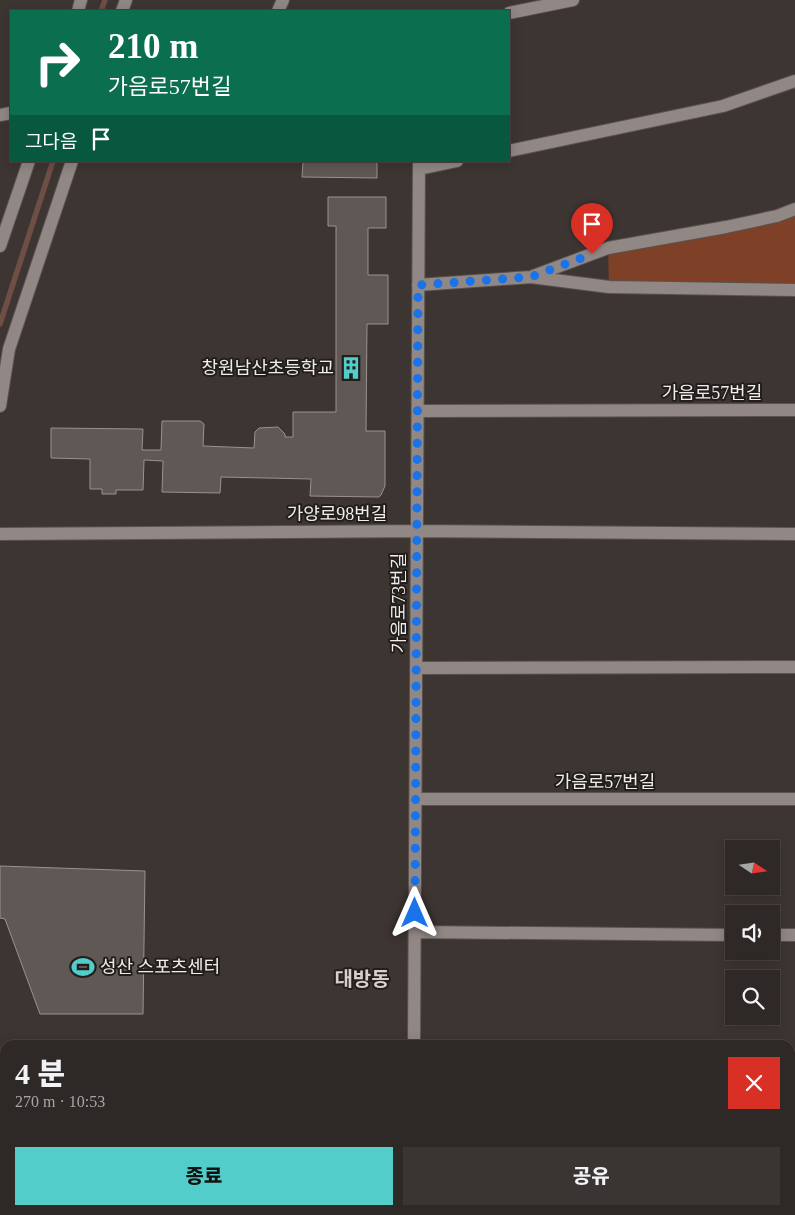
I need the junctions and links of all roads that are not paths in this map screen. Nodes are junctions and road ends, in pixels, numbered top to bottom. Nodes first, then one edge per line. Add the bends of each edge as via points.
1 (573, 0) edge
2 (547, 2) edge
3 (510, 13) edge
4 (795, 81) edge
5 (510, 150) edge
6 (29, 162) edge
7 (72, 162) edge
8 (448, 162) edge
9 (419, 165) edge
10 (795, 209) edge
11 (0, 246) edge
12 (531, 277) junction
13 (418, 285) junction
14 (795, 290) edge
15 (0, 406) edge
16 (795, 410) edge
17 (418, 411) junction
18 (417, 531) junction
19 (0, 534) edge
20 (795, 534) edge
21 (795, 667) edge
22 (416, 668) junction
23 (416, 799) junction
24 (795, 799) edge
25 (415, 932) junction
26 (725, 935) edge
27 (780, 935) edge
28 (795, 935) edge
29 (414, 1040) edge

1 - 2 street
2 - 3 street
4 - 5 street via 723,106
6 - 11 street
7 - 15 street via 9,349
8 - 9 street
9 - 13 street, 가음로73번길
10 - 12 street via 726,227 608,248
12 - 13 street
12 - 14 street via 609,287
13 - 17 street, 가음로73번길
16 - 17 street, 가음로57번길
17 - 18 street, 가음로73번길
18 - 19 street, 가양로98번길
18 - 20 street, 가양로98번길
18 - 22 street, 가음로73번길
21 - 22 street
22 - 23 street, 가음로73번길
23 - 24 street, 가음로57번길
23 - 25 street, 가음로73번길
25 - 26 street
25 - 29 street, 가음로73번길
27 - 28 street

